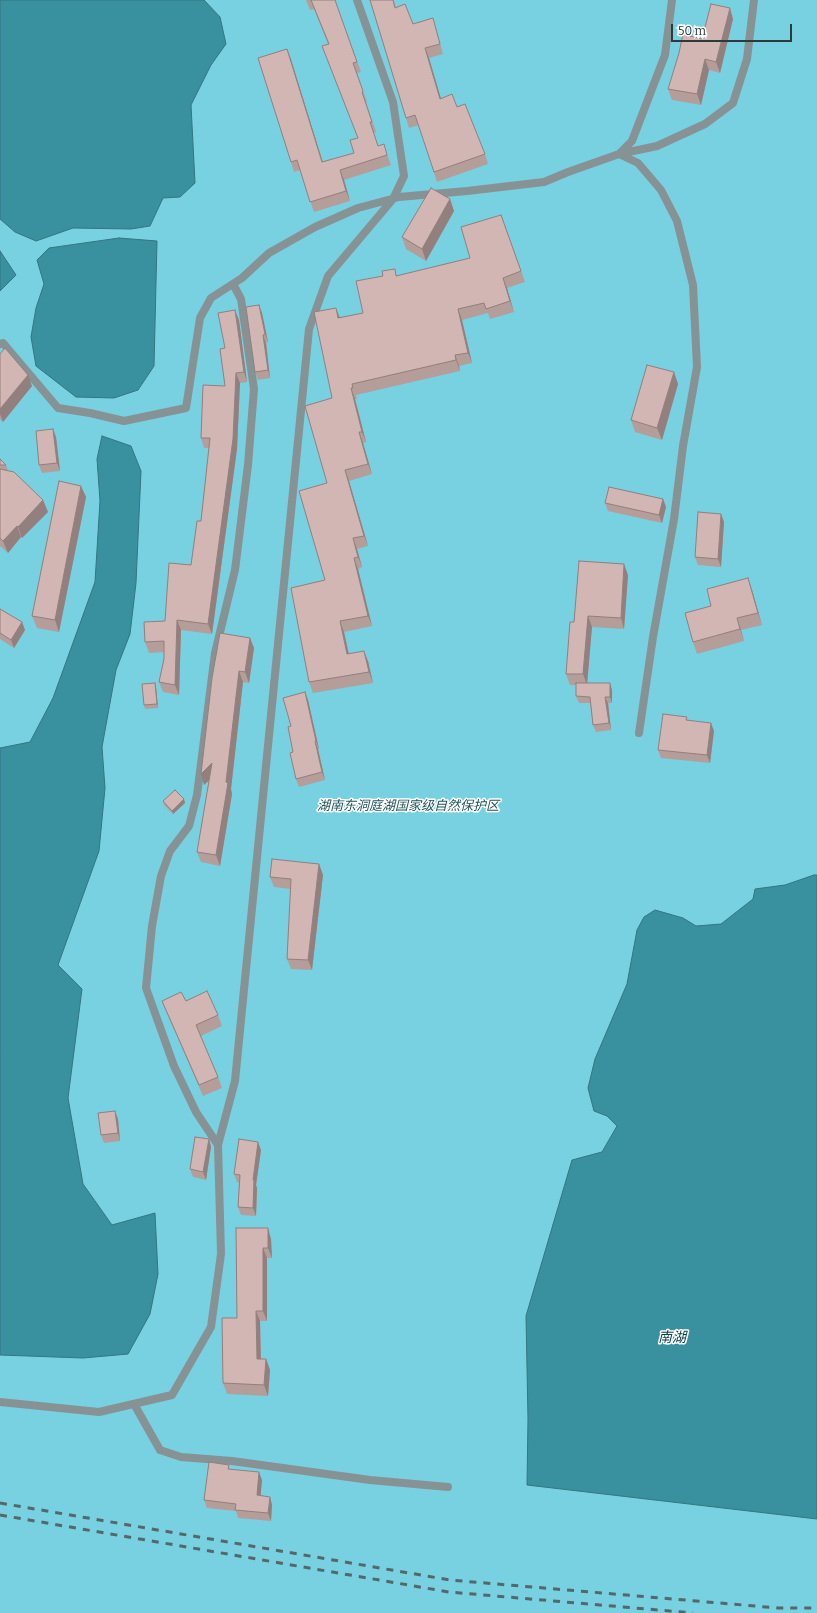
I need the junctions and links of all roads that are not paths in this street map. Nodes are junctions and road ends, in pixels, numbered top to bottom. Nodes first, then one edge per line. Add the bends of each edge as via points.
1 (357, 0) edge
2 (672, 0) edge
3 (754, 0) edge
4 (619, 154) junction
5 (393, 199) junction
6 (233, 284) junction
7 (0, 344) edge
8 (639, 733) dead end
9 (218, 1145) junction
10 (0, 1402) edge
11 (134, 1404) junction
12 (448, 1487) dead end

1 - 5 street via 393,102 404,176
2 - 4 street via 665,55 632,141
3 - 4 street via 747,59 733,103 705,124 657,146
4 - 5 street via 544,182
4 - 8 street via 638,163 661,190 677,221 693,285 697,367
5 - 6 street via 358,208 315,227 269,252
5 - 9 street via 328,276 309,329 235,1081
6 - 7 street via 211,298 200,318 186,408 124,421 58,408 3,344
6 - 9 street via 241,299 254,389 248,465 235,570 215,653 197,795 189,826 170,851 161,876 152,926 146,988 174,1066 196,1112
9 - 11 street via 220,1254 211,1327 172,1395
10 - 11 street via 99,1412
11 - 12 street via 160,1450 181,1457

